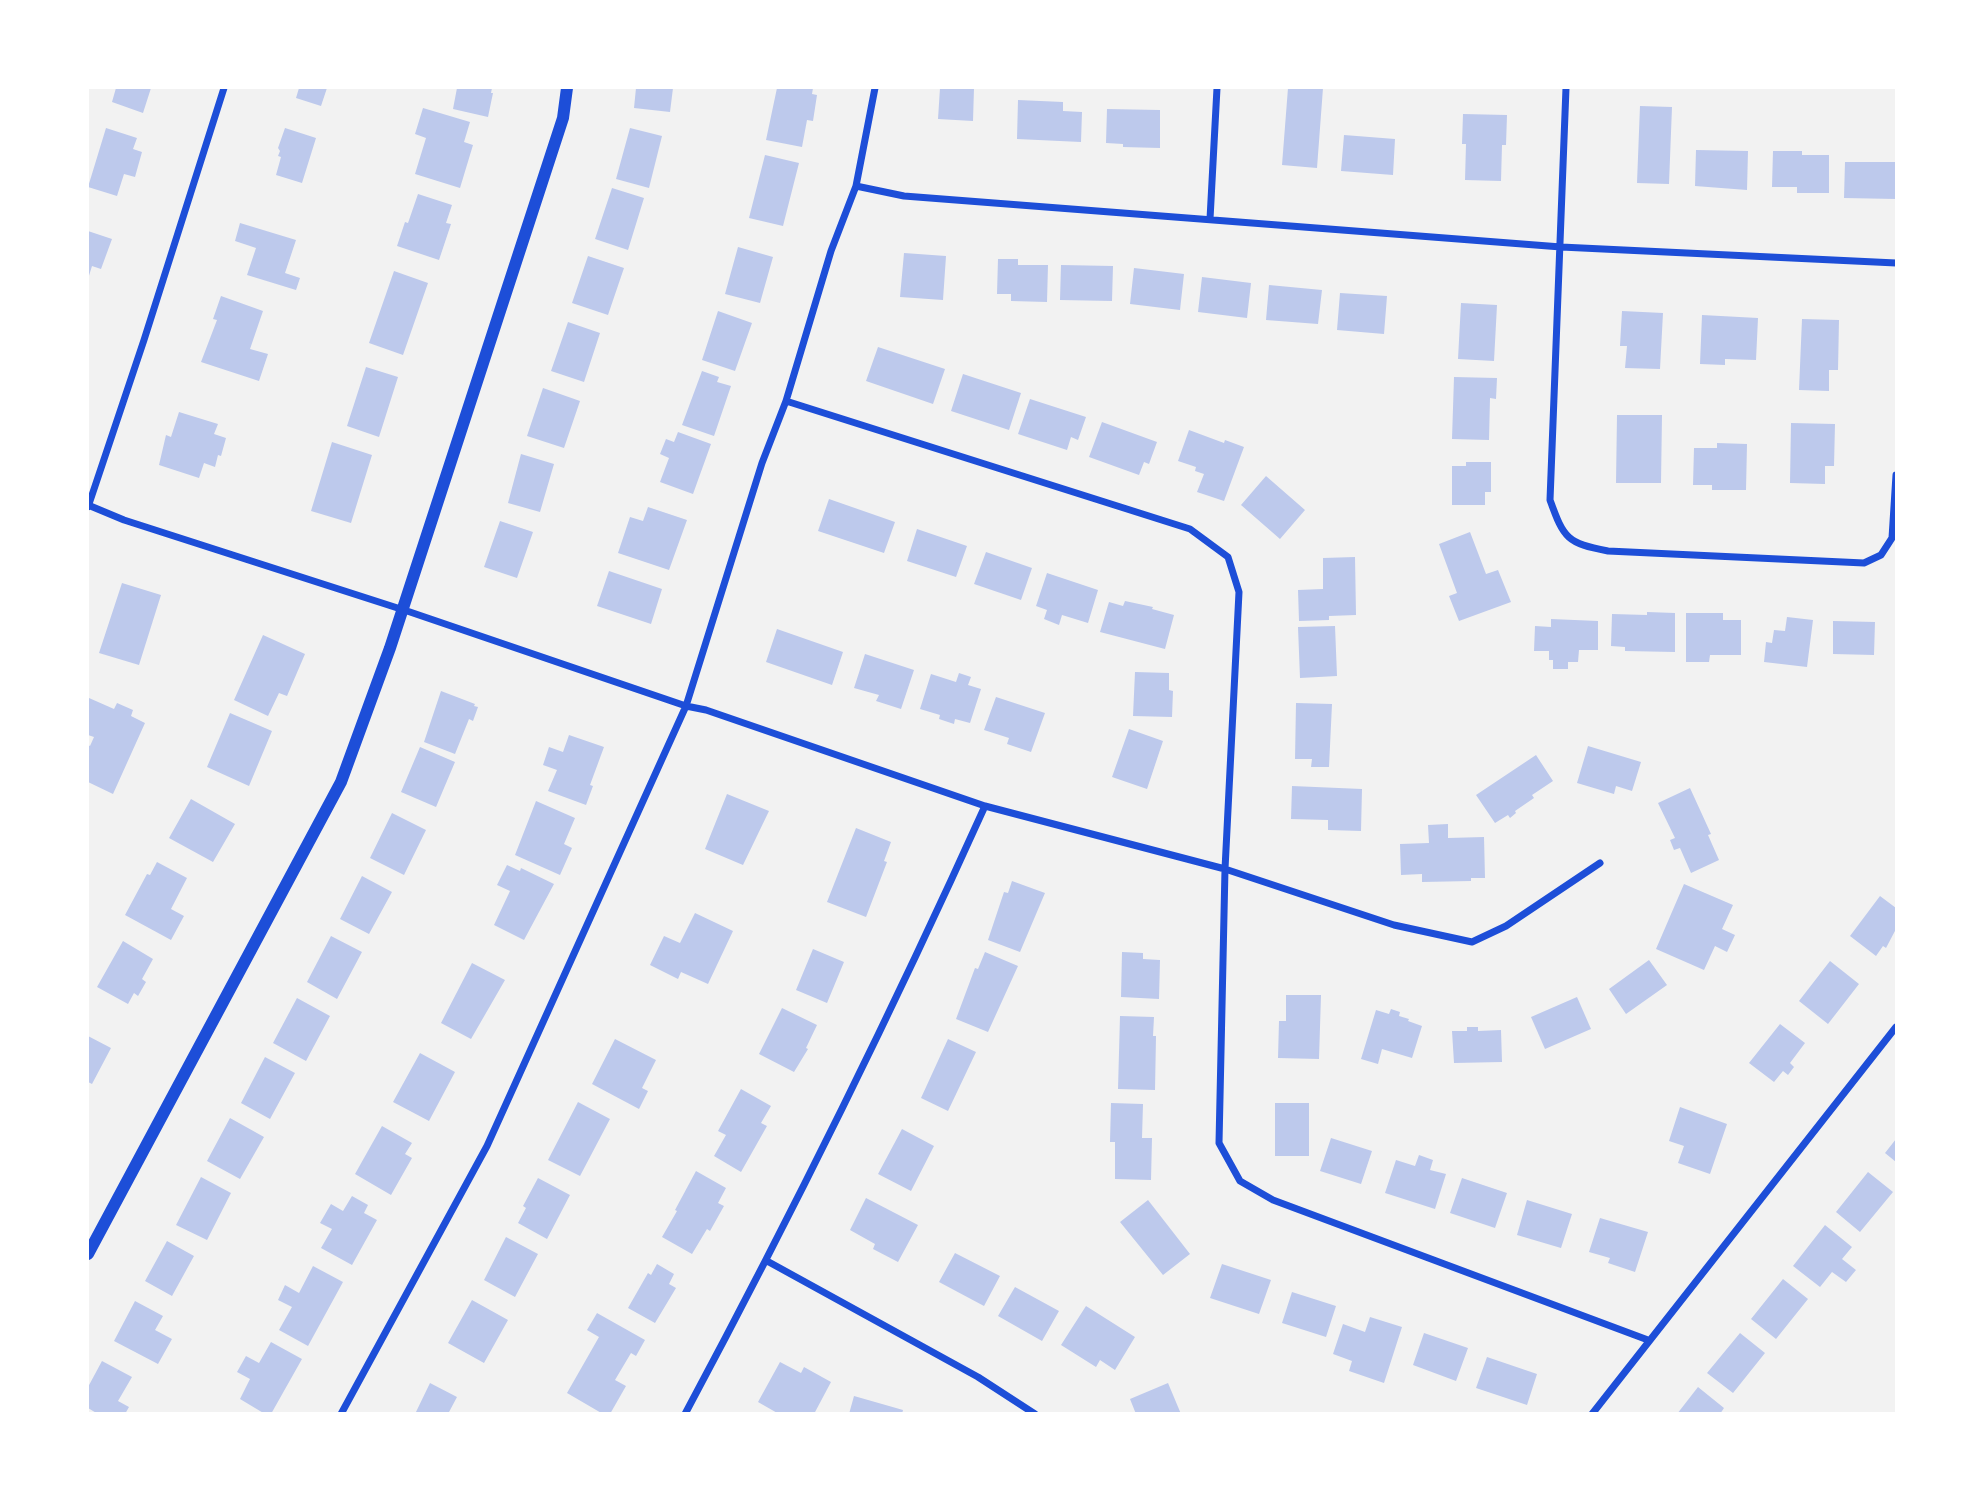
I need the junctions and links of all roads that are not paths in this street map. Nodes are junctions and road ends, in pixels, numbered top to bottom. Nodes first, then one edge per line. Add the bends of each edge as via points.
1 (224, 88) edge
2 (567, 88) edge
3 (875, 88) edge
4 (1216, 88) edge
5 (1566, 88) edge
6 (856, 186) junction
7 (1210, 219) junction
8 (1561, 247) junction
9 (1896, 263) edge
10 (786, 401) junction
11 (1896, 475) edge
12 (88, 506) edge
13 (402, 610) junction
14 (687, 706) junction
15 (985, 806) junction
16 (1600, 863) dead end
17 (1225, 869) junction
18 (1896, 1027) edge
19 (88, 1254) edge
20 (767, 1261) junction
21 (1648, 1340) junction
22 (341, 1413) edge
23 (685, 1413) edge
24 (1035, 1413) edge
25 (1592, 1413) edge

1 - 12 street
2 - 13 street via 564,117
3 - 6 street
4 - 7 street
5 - 8 street
6 - 7 street via 904,196
6 - 10 street via 831,251
7 - 8 street
8 - 9 street
8 - 11 street via 1550,500 1559,526 1577,545 1608,551 1864,563 1881,555 1892,538
10 - 14 street via 762,463
10 - 17 street via 1190,529 1228,557 1239,592
12 - 13 street
13 - 14 street
13 - 19 street via 341,782
14 - 15 street
14 - 22 street via 487,1146
15 - 17 street
15 - 20 street via 908,976
16 - 17 street via 1506,926 1472,942 1394,925
17 - 21 street via 1219,1143 1240,1181 1273,1200
18 - 21 street
20 - 23 street
20 - 24 street
21 - 25 street

